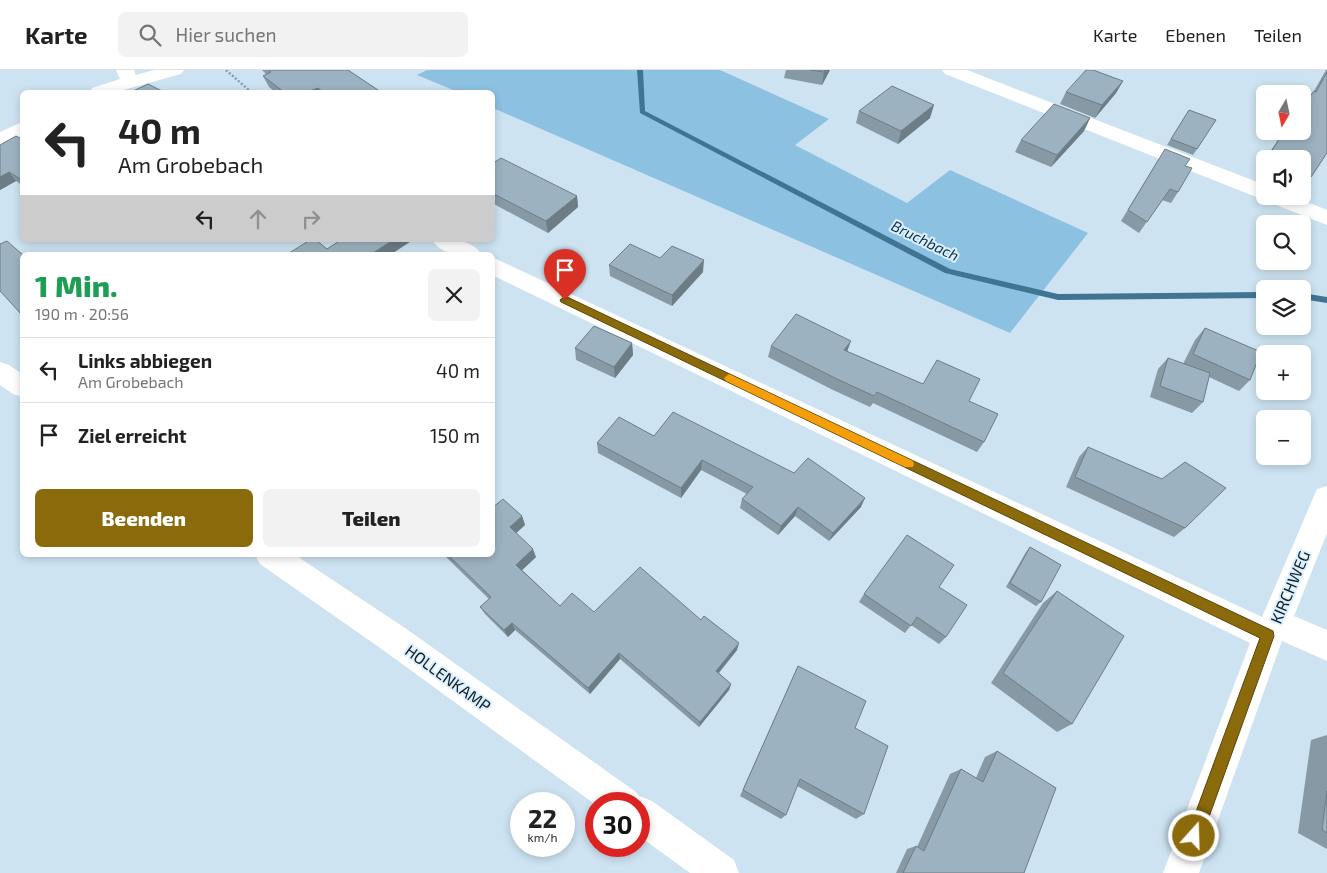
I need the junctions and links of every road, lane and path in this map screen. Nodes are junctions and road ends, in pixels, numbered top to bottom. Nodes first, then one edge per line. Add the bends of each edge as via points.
1 (175, 70) edge
2 (226, 70) edge
3 (951, 70) edge
4 (127, 76) edge
5 (102, 90) edge
6 (249, 90) edge
7 (20, 129) edge
8 (0, 140) edge
9 (1256, 190) edge
10 (1294, 205) edge
11 (1327, 218) edge
12 (447, 242) edge
13 (465, 252) edge
14 (495, 266) edge
15 (0, 372) edge
16 (20, 386) edge
17 (1327, 498) edge
18 (273, 557) edge
19 (1272, 629) junction
20 (1327, 646) edge
21 (607, 792) edge
22 (650, 822) edge
23 (721, 873) edge
24 (1181, 873) edge

1 - 4 street
2 - 6 path
3 - 9 street
4 - 5 street
7 - 8 street
10 - 11 street
12 - 13 street
14 - 19 street
15 - 16 street
17 - 19 street, KIRCHWEG
18 - 21 street, HOLLENKAMP via 394,638
19 - 20 street
19 - 24 street, KIRCHWEG
22 - 23 street

